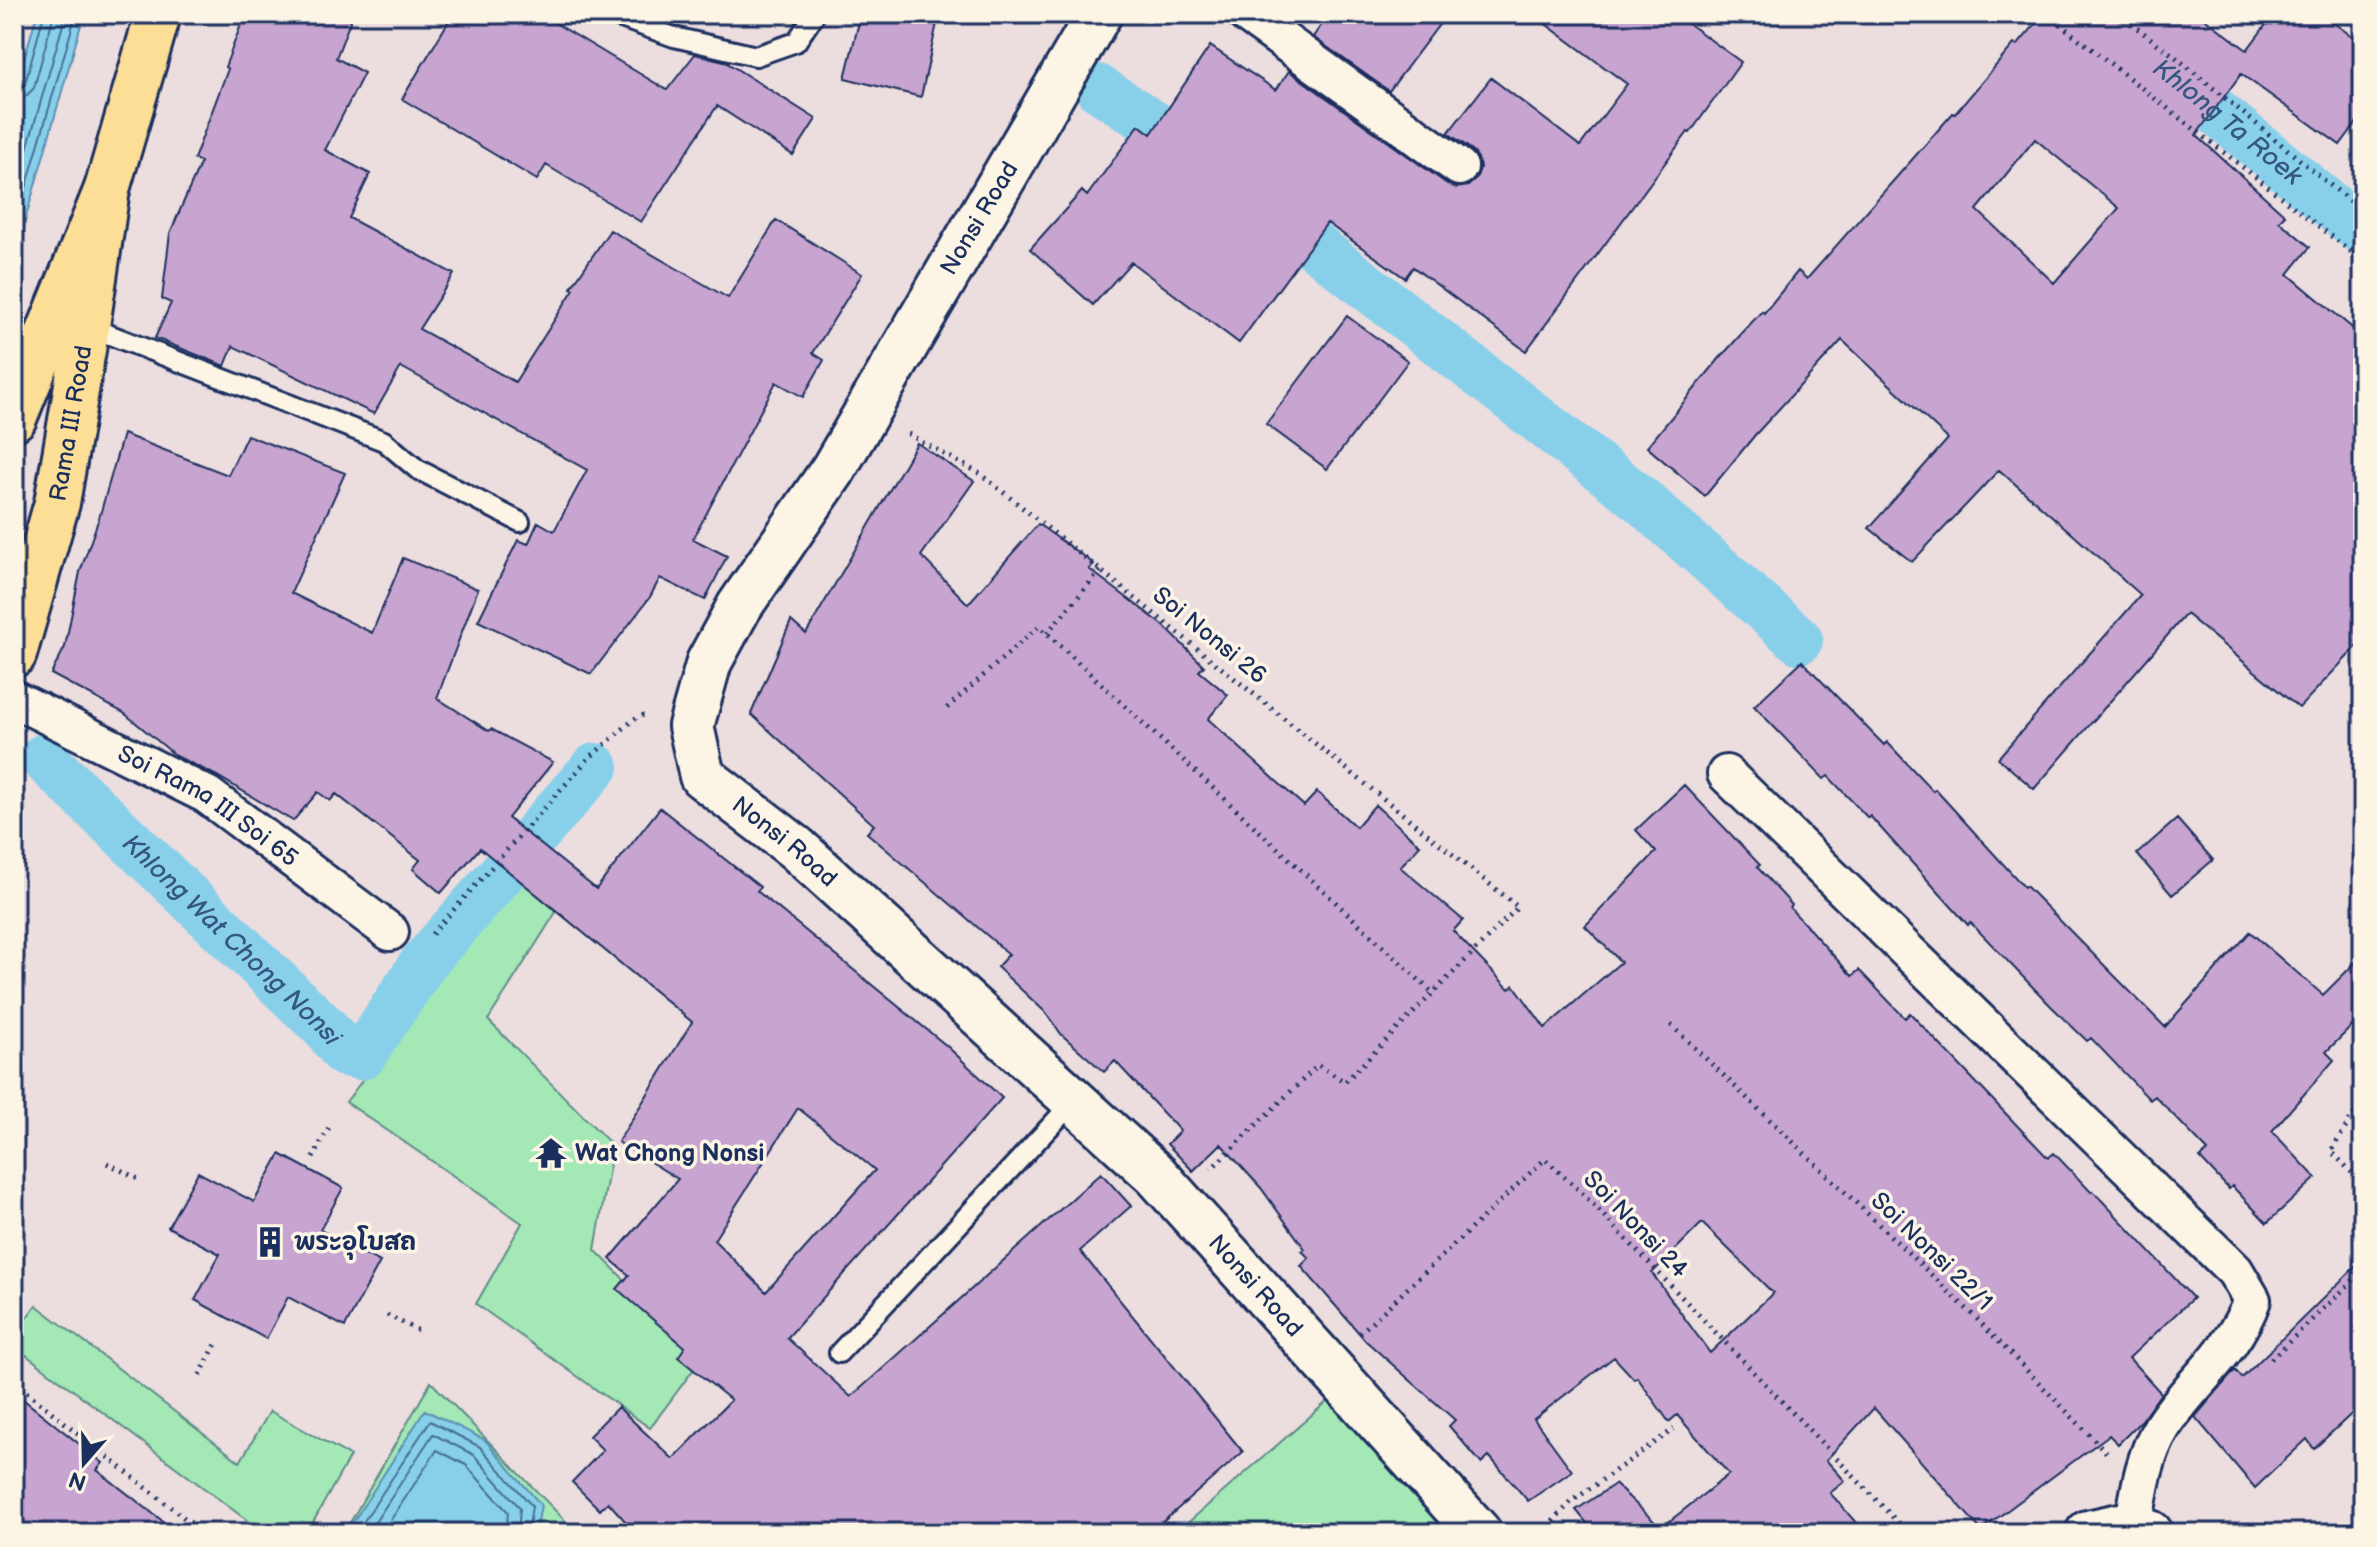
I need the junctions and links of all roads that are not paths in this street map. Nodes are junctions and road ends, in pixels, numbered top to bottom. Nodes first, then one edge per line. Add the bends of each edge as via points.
1 (158, 14) edge
2 (610, 14) edge
3 (815, 14) edge
4 (1099, 14) edge
5 (1246, 14) edge
6 (1459, 167) dead end
7 (107, 189) junction
8 (87, 326) junction
9 (14, 418) edge
10 (520, 522) dead end
11 (14, 654) edge
12 (14, 699) edge
13 (1726, 774) dead end
14 (390, 932) road end
15 (1074, 1101) junction
16 (839, 1353) dead end
17 (2141, 1531) edge
18 (1479, 1533) edge
19 (2088, 1533) edge

1 - 7 main road, Rama III Road
2 - 3 lane via 674,37 756,56 796,42
4 - 15 street, Nonsi Road via 833,470 739,607 709,662 691,726 702,776 796,848
5 - 6 street
7 - 8 main road, Rama III Road
7 - 9 main road, Rama III Road
8 - 10 lane via 384,441 417,469
8 - 11 main road, Rama III Road via 57,503
12 - 14 street, Soi Rama III Soi 65 via 207,795
13 - 17 street via 2235,1271 2252,1300 2244,1324 2163,1426 2146,1460
15 - 16 lane
15 - 18 street, Nonsi Road via 1156,1175
17 - 19 street via 2120,1526

